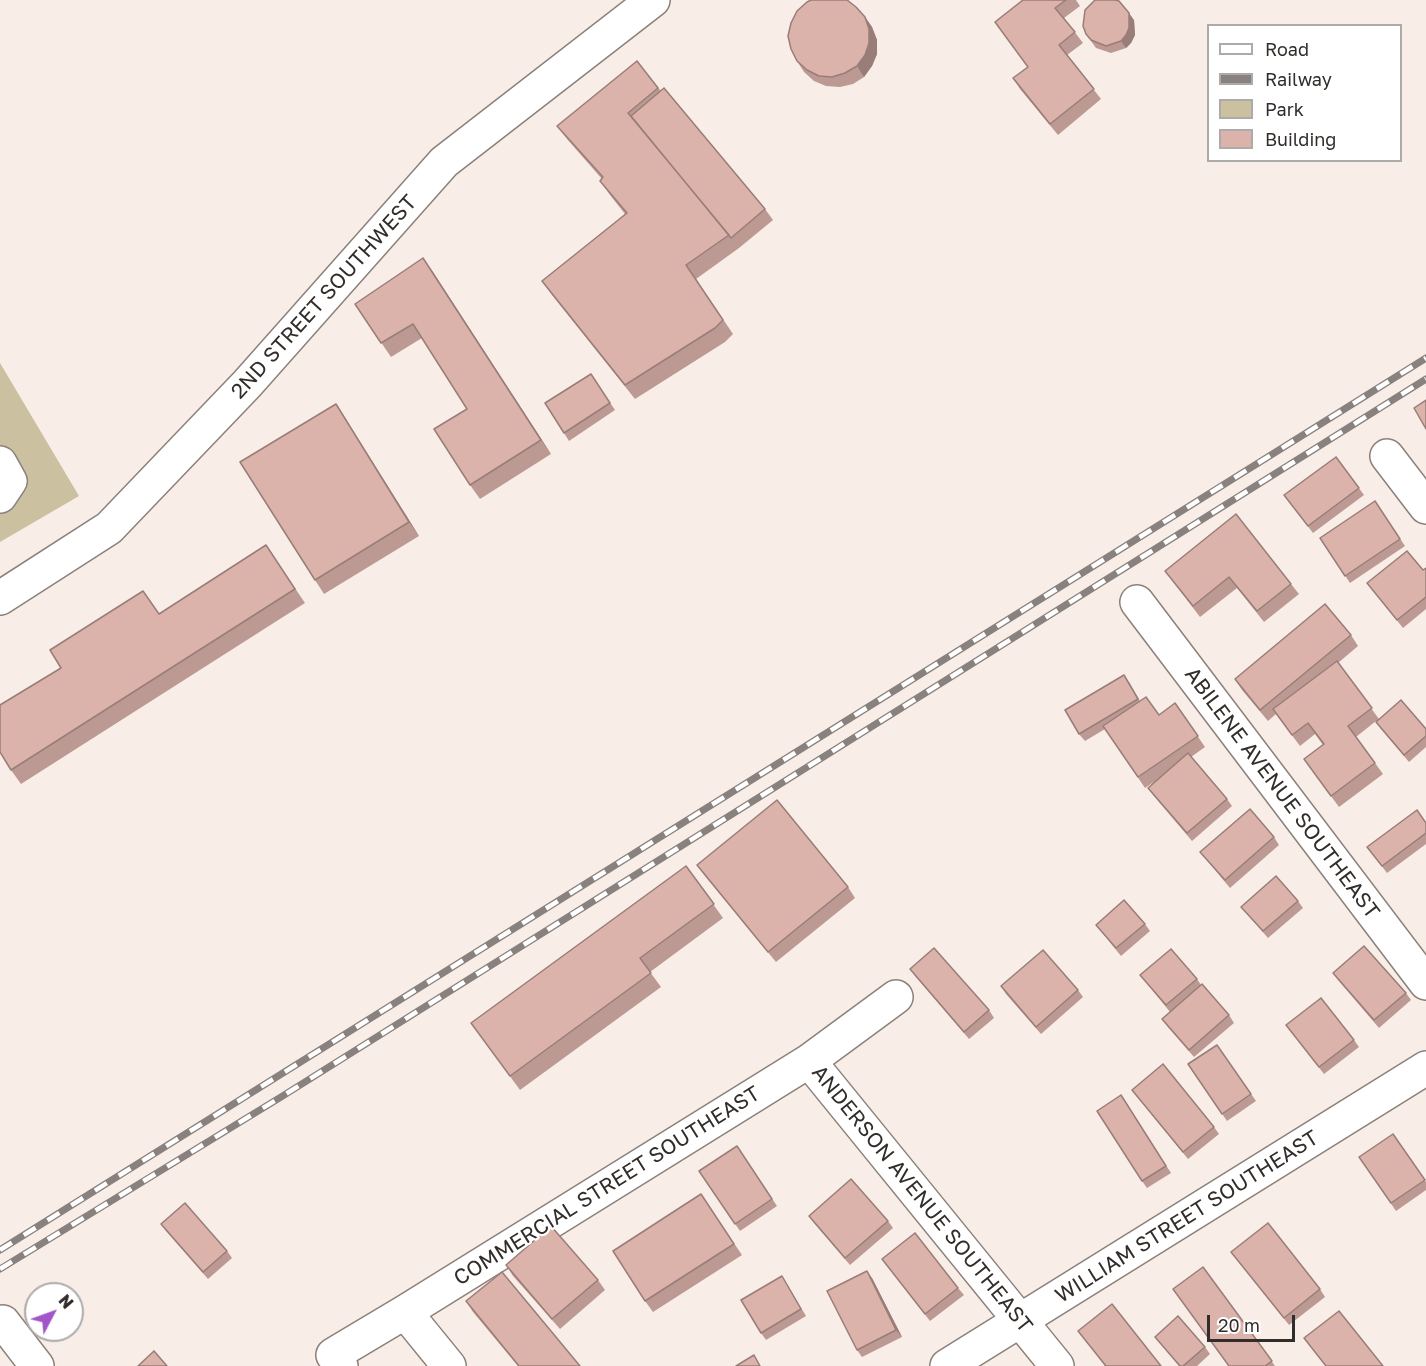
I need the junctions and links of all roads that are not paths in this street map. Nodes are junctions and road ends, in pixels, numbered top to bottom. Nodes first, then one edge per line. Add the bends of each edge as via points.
1 (653, 0) edge
2 (1387, 456) dead end
3 (0, 463) edge
4 (0, 496) edge
5 (1426, 507) edge
6 (0, 598) edge
7 (1137, 602) dead end
8 (1426, 983) edge
9 (896, 997) dead end
10 (809, 1061) junction
11 (1426, 1068) edge
12 (405, 1312) junction
13 (1020, 1320) junction
14 (3, 1322) dead end
15 (37, 1366) edge
16 (341, 1366) edge
17 (449, 1366) edge
18 (947, 1366) edge
19 (1057, 1366) edge

1 - 6 street, 2ND STREET SOUTHWEST via 444,162 247,384 109,528
2 - 5 street
3 - 4 street via 10,481
7 - 8 street, ABILENE AVENUE SOUTHEAST
9 - 10 street, ANDERSON AVENUE SOUTHEAST
10 - 12 street, COMMERCIAL STREET SOUTHEAST
10 - 13 street, ANDERSON AVENUE SOUTHEAST
11 - 13 street, WILLIAM STREET SOUTHEAST
12 - 16 street, COMMERCIAL STREET SOUTHEAST via 333,1355
12 - 17 street
13 - 18 street, WILLIAM STREET SOUTHEAST
13 - 19 street, ANDERSON AVENUE SOUTHEAST
14 - 15 street

